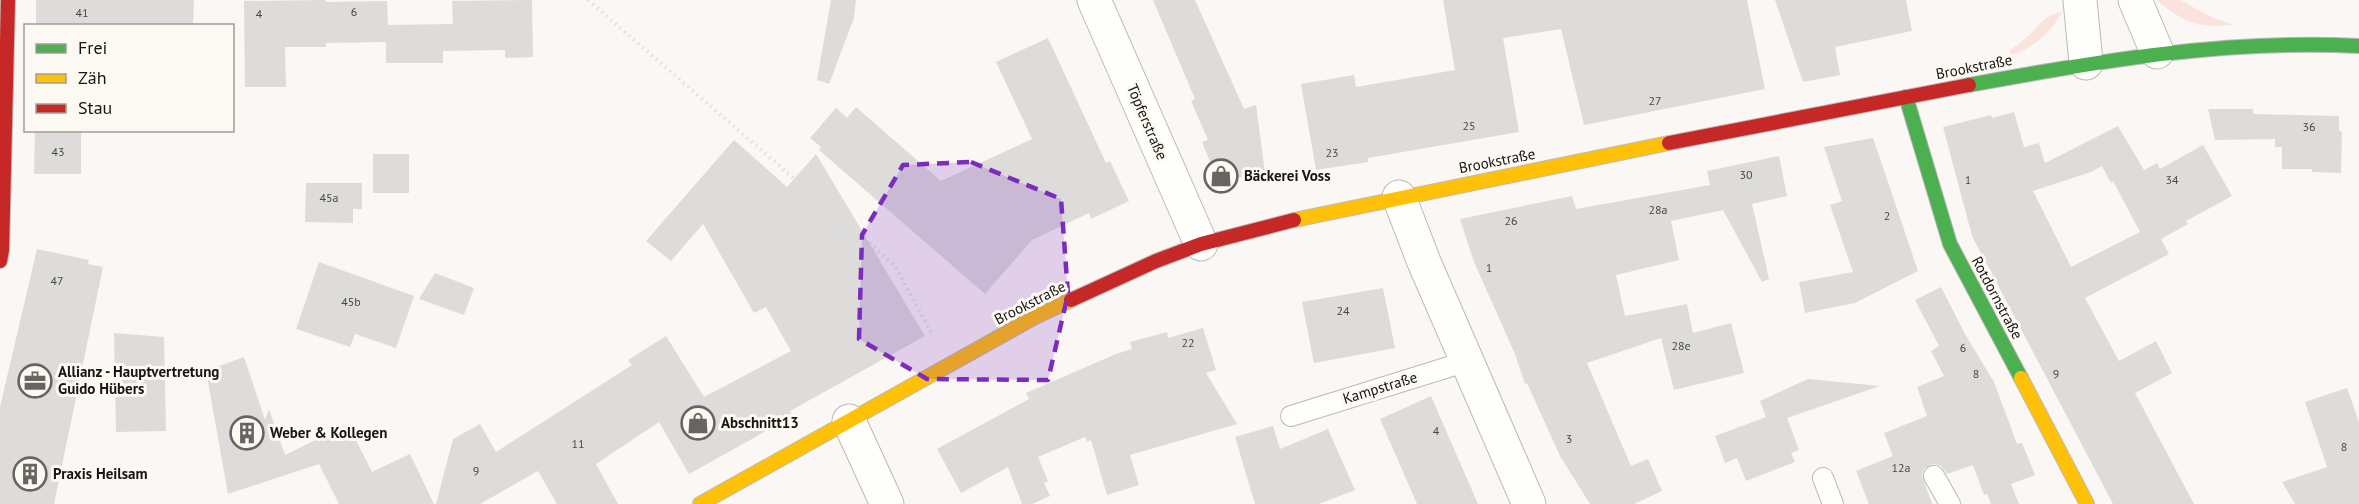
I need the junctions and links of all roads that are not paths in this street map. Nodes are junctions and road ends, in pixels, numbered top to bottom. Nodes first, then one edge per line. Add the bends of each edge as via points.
1 (9, 0) edge
2 (1094, 0) edge
3 (2080, 0) edge
4 (2135, 0) edge
5 (2359, 46) edge
6 (2157, 52) junction
7 (2086, 63) junction
8 (1906, 96) junction
9 (1399, 197) junction
10 (1201, 244) junction
11 (0, 261) edge
12 (1468, 361) junction
13 (1291, 416) dead end
14 (849, 421) junction
15 (1934, 476) dead end
16 (1823, 478) dead end
17 (2079, 502) edge
18 (700, 504) edge
19 (886, 504) edge
20 (1529, 504) edge
21 (1833, 504) edge
22 (1950, 504) edge

1 - 11 main road
2 - 10 street, Töpferstraße
3 - 7 street
4 - 6 street
5 - 6 main road, Brookstraße via 2270,42
6 - 7 main road, Brookstraße
7 - 8 main road, Brookstraße
8 - 9 main road, Brookstraße
8 - 17 main road, Rotdornstraße via 1950,244
9 - 10 main road, Brookstraße via 1292,219
9 - 12 street
10 - 14 main road, Brookstraße via 1035,317
12 - 13 lane, Kampstraße
12 - 20 street
14 - 18 main road, Brookstraße
14 - 19 street
15 - 22 lane
16 - 21 lane

